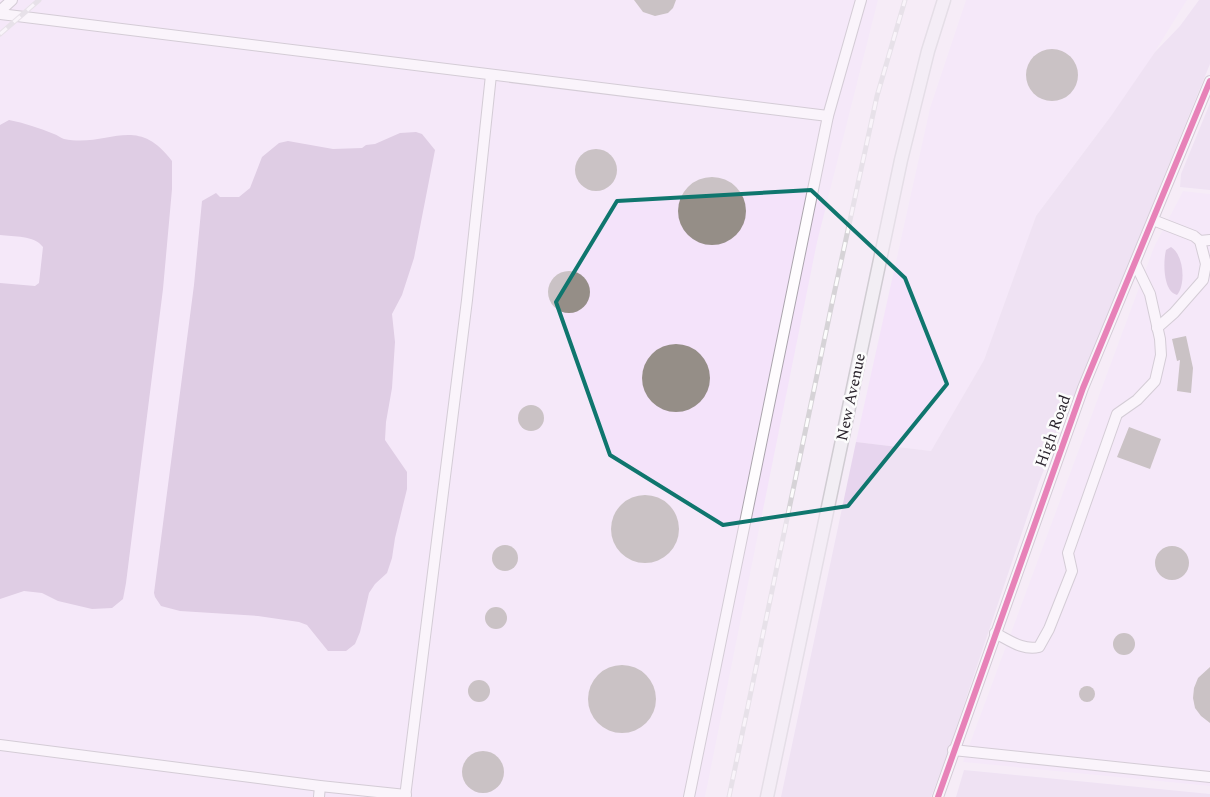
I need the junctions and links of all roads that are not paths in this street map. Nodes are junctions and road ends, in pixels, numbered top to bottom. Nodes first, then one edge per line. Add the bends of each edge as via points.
1 (12, 0) edge
2 (861, 0) edge
3 (944, 0) edge
4 (0, 10) edge
5 (0, 14) edge
6 (491, 75) junction
7 (1210, 81) edge
8 (828, 116) junction
9 (1153, 220) junction
10 (1205, 241) edge
11 (1135, 263) junction
12 (1207, 280) edge
13 (1157, 328) junction
14 (995, 633) junction
15 (0, 745) edge
16 (953, 750) junction
17 (1210, 777) edge
18 (320, 786) junction
19 (405, 796) edge
20 (319, 797) edge
21 (689, 797) edge
22 (767, 797) edge
23 (938, 797) edge

1 - 4 street
2 - 8 street
3 - 22 main road, New Avenue via 901,160
5 - 6 street
6 - 8 street
6 - 19 street via 467,300
7 - 9 street, High Road
8 - 21 street
9 - 10 street
9 - 11 street, High Road
10 - 12 street
11 - 13 street via 1150,294
11 - 14 street, High Road via 1083,388
12 - 13 street
13 - 14 street via 1161,355 1155,381 1137,400 1117,414 1068,553 1072,570 1049,629 1038,647 1031,649
14 - 16 street, High Road
15 - 18 street
16 - 17 street
16 - 23 street, High Road
18 - 19 street
18 - 20 street

